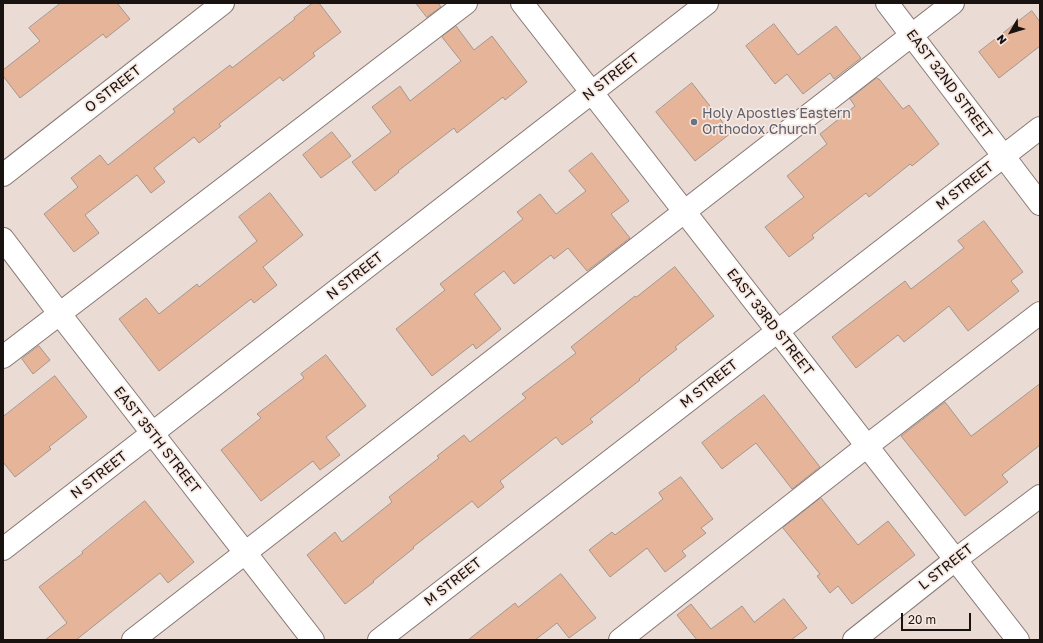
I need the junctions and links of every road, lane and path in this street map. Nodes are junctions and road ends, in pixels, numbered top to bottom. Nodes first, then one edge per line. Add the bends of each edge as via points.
1 (223, 3) edge
2 (466, 3) edge
3 (522, 3) edge
4 (707, 3) edge
5 (887, 3) edge
6 (953, 3) edge
7 (912, 35) junction
8 (591, 92) junction
9 (1040, 128) edge
10 (1004, 156) junction
11 (3, 175) edge
12 (1040, 204) edge
13 (684, 211) junction
14 (3, 239) edge
15 (59, 313) junction
16 (1040, 313) edge
17 (777, 331) junction
18 (3, 357) edge
19 (152, 433) junction
20 (867, 446) junction
21 (1040, 496) edge
22 (3, 549) edge
23 (245, 553) junction
24 (955, 560) junction
25 (133, 640) edge
26 (313, 640) edge
27 (378, 640) edge
28 (620, 640) edge
29 (854, 640) edge
30 (1018, 640) edge

1 - 11 street, O STREET
2 - 15 street
3 - 8 street, EAST 33RD STREET
4 - 8 street, N STREET
5 - 7 street, EAST 32ND STREET
6 - 7 street
7 - 10 street, EAST 32ND STREET
7 - 13 street
8 - 13 street, EAST 33RD STREET
8 - 19 street, N STREET
9 - 10 street, M STREET
10 - 12 street, EAST 32ND STREET
10 - 17 street, M STREET
13 - 17 street, EAST 33RD STREET
13 - 23 street
14 - 15 street, EAST 35TH STREET
15 - 18 street
15 - 19 street, EAST 35TH STREET
16 - 20 street
17 - 20 street, EAST 33RD STREET
17 - 27 street, M STREET
19 - 22 street, N STREET
19 - 23 street, EAST 35TH STREET
20 - 24 street, EAST 33RD STREET
20 - 28 street
21 - 24 street, L STREET
23 - 25 street
23 - 26 street, EAST 35TH STREET
24 - 29 street, L STREET
24 - 30 street, EAST 33RD STREET

